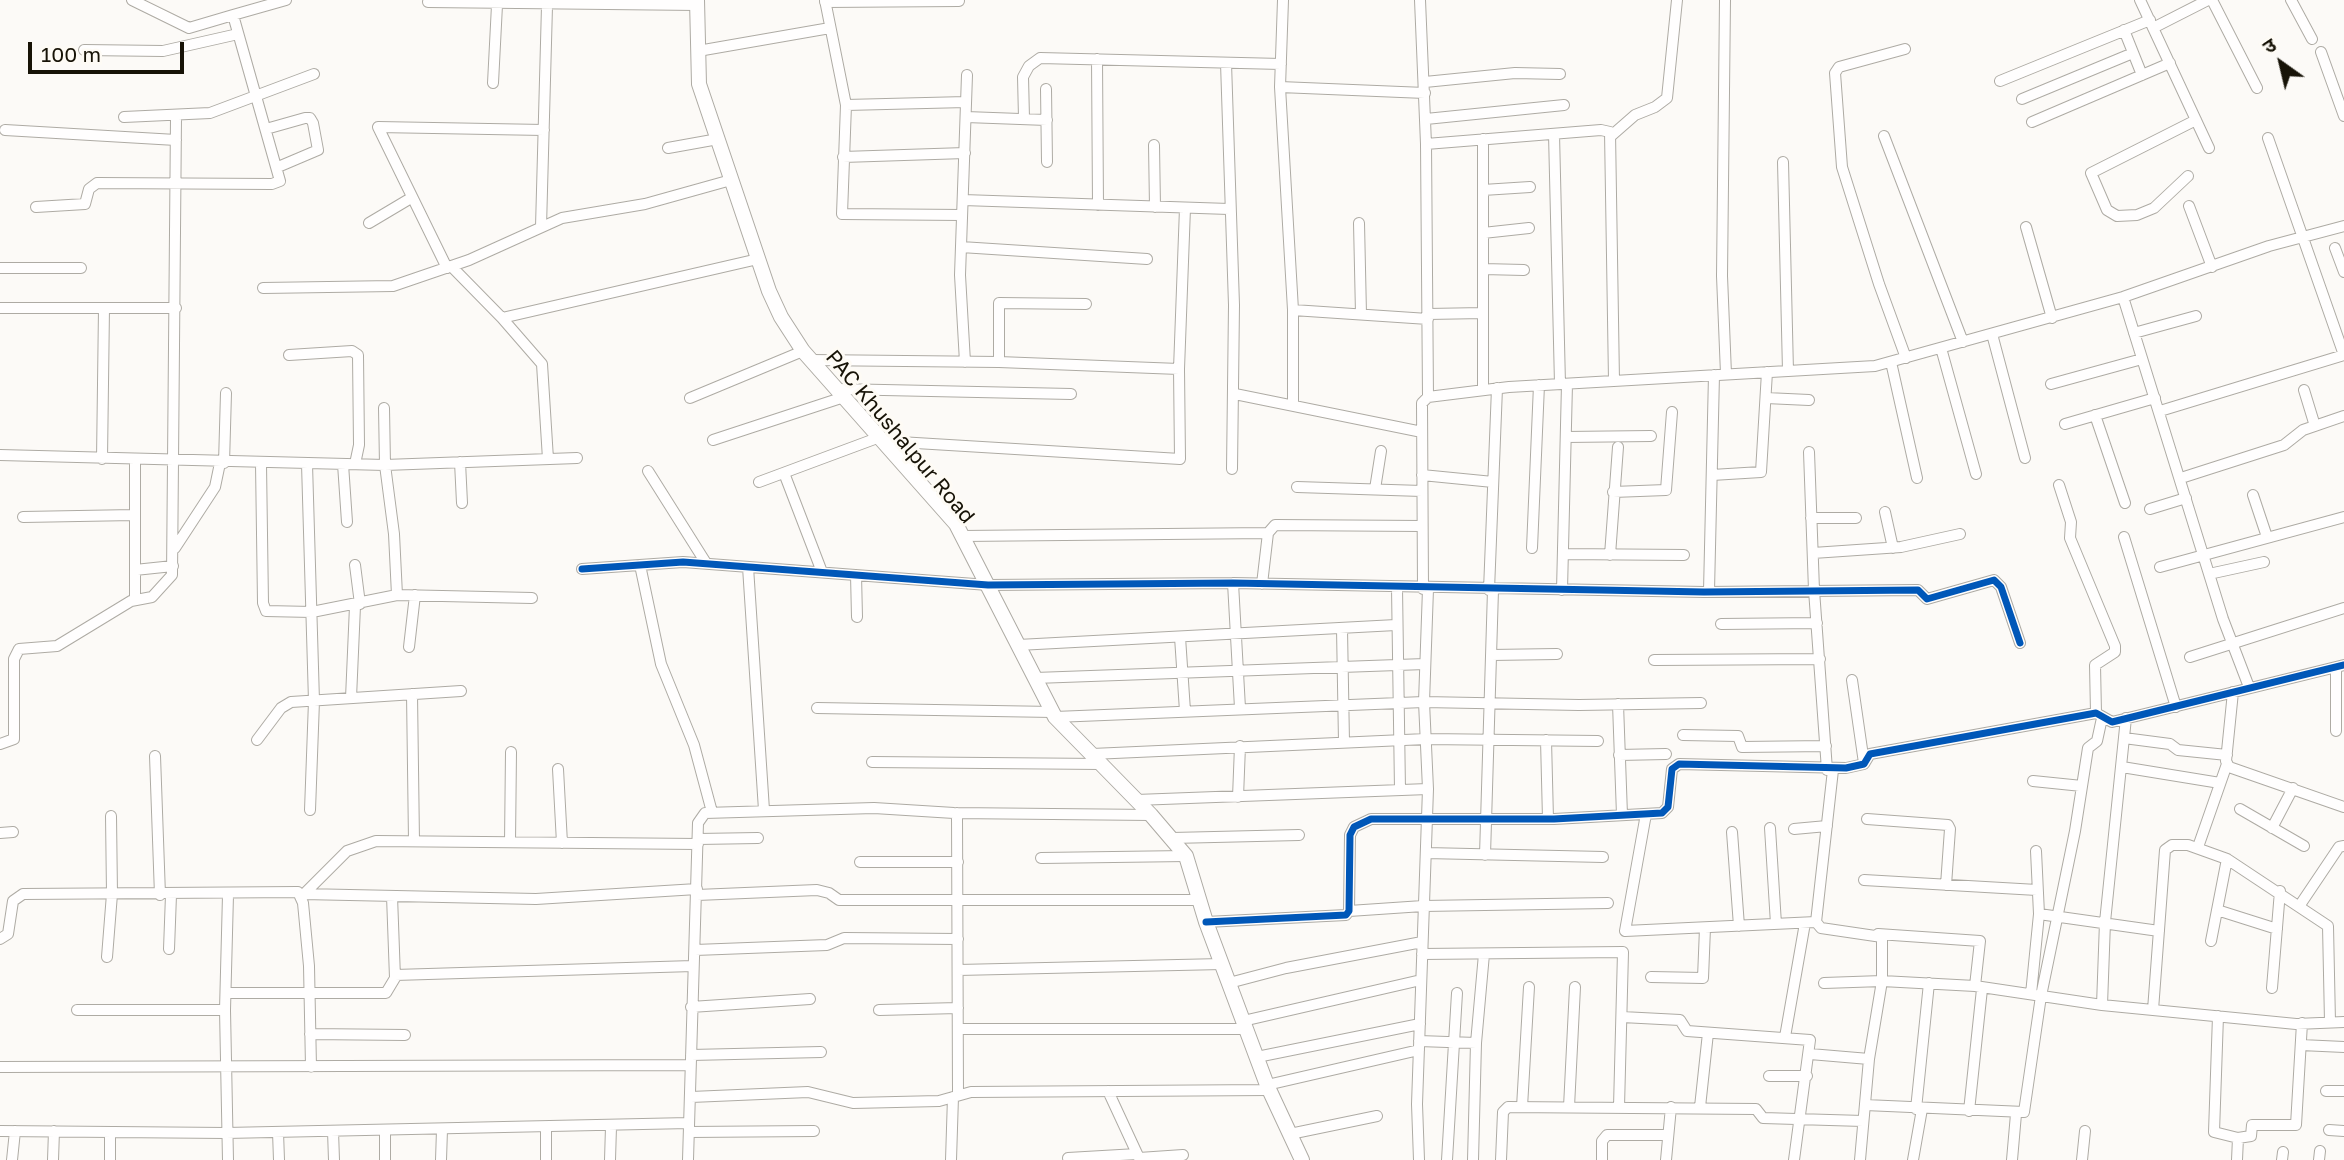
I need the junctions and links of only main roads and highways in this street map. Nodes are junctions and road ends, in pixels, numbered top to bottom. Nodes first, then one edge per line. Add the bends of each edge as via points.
1 (697, 3) edge
2 (1302, 1160) edge

1 - 2 main road, PAC Khushalpur Road via 699,84 773,300 807,356 956,524 1054,715 1185,856 1268,1088

